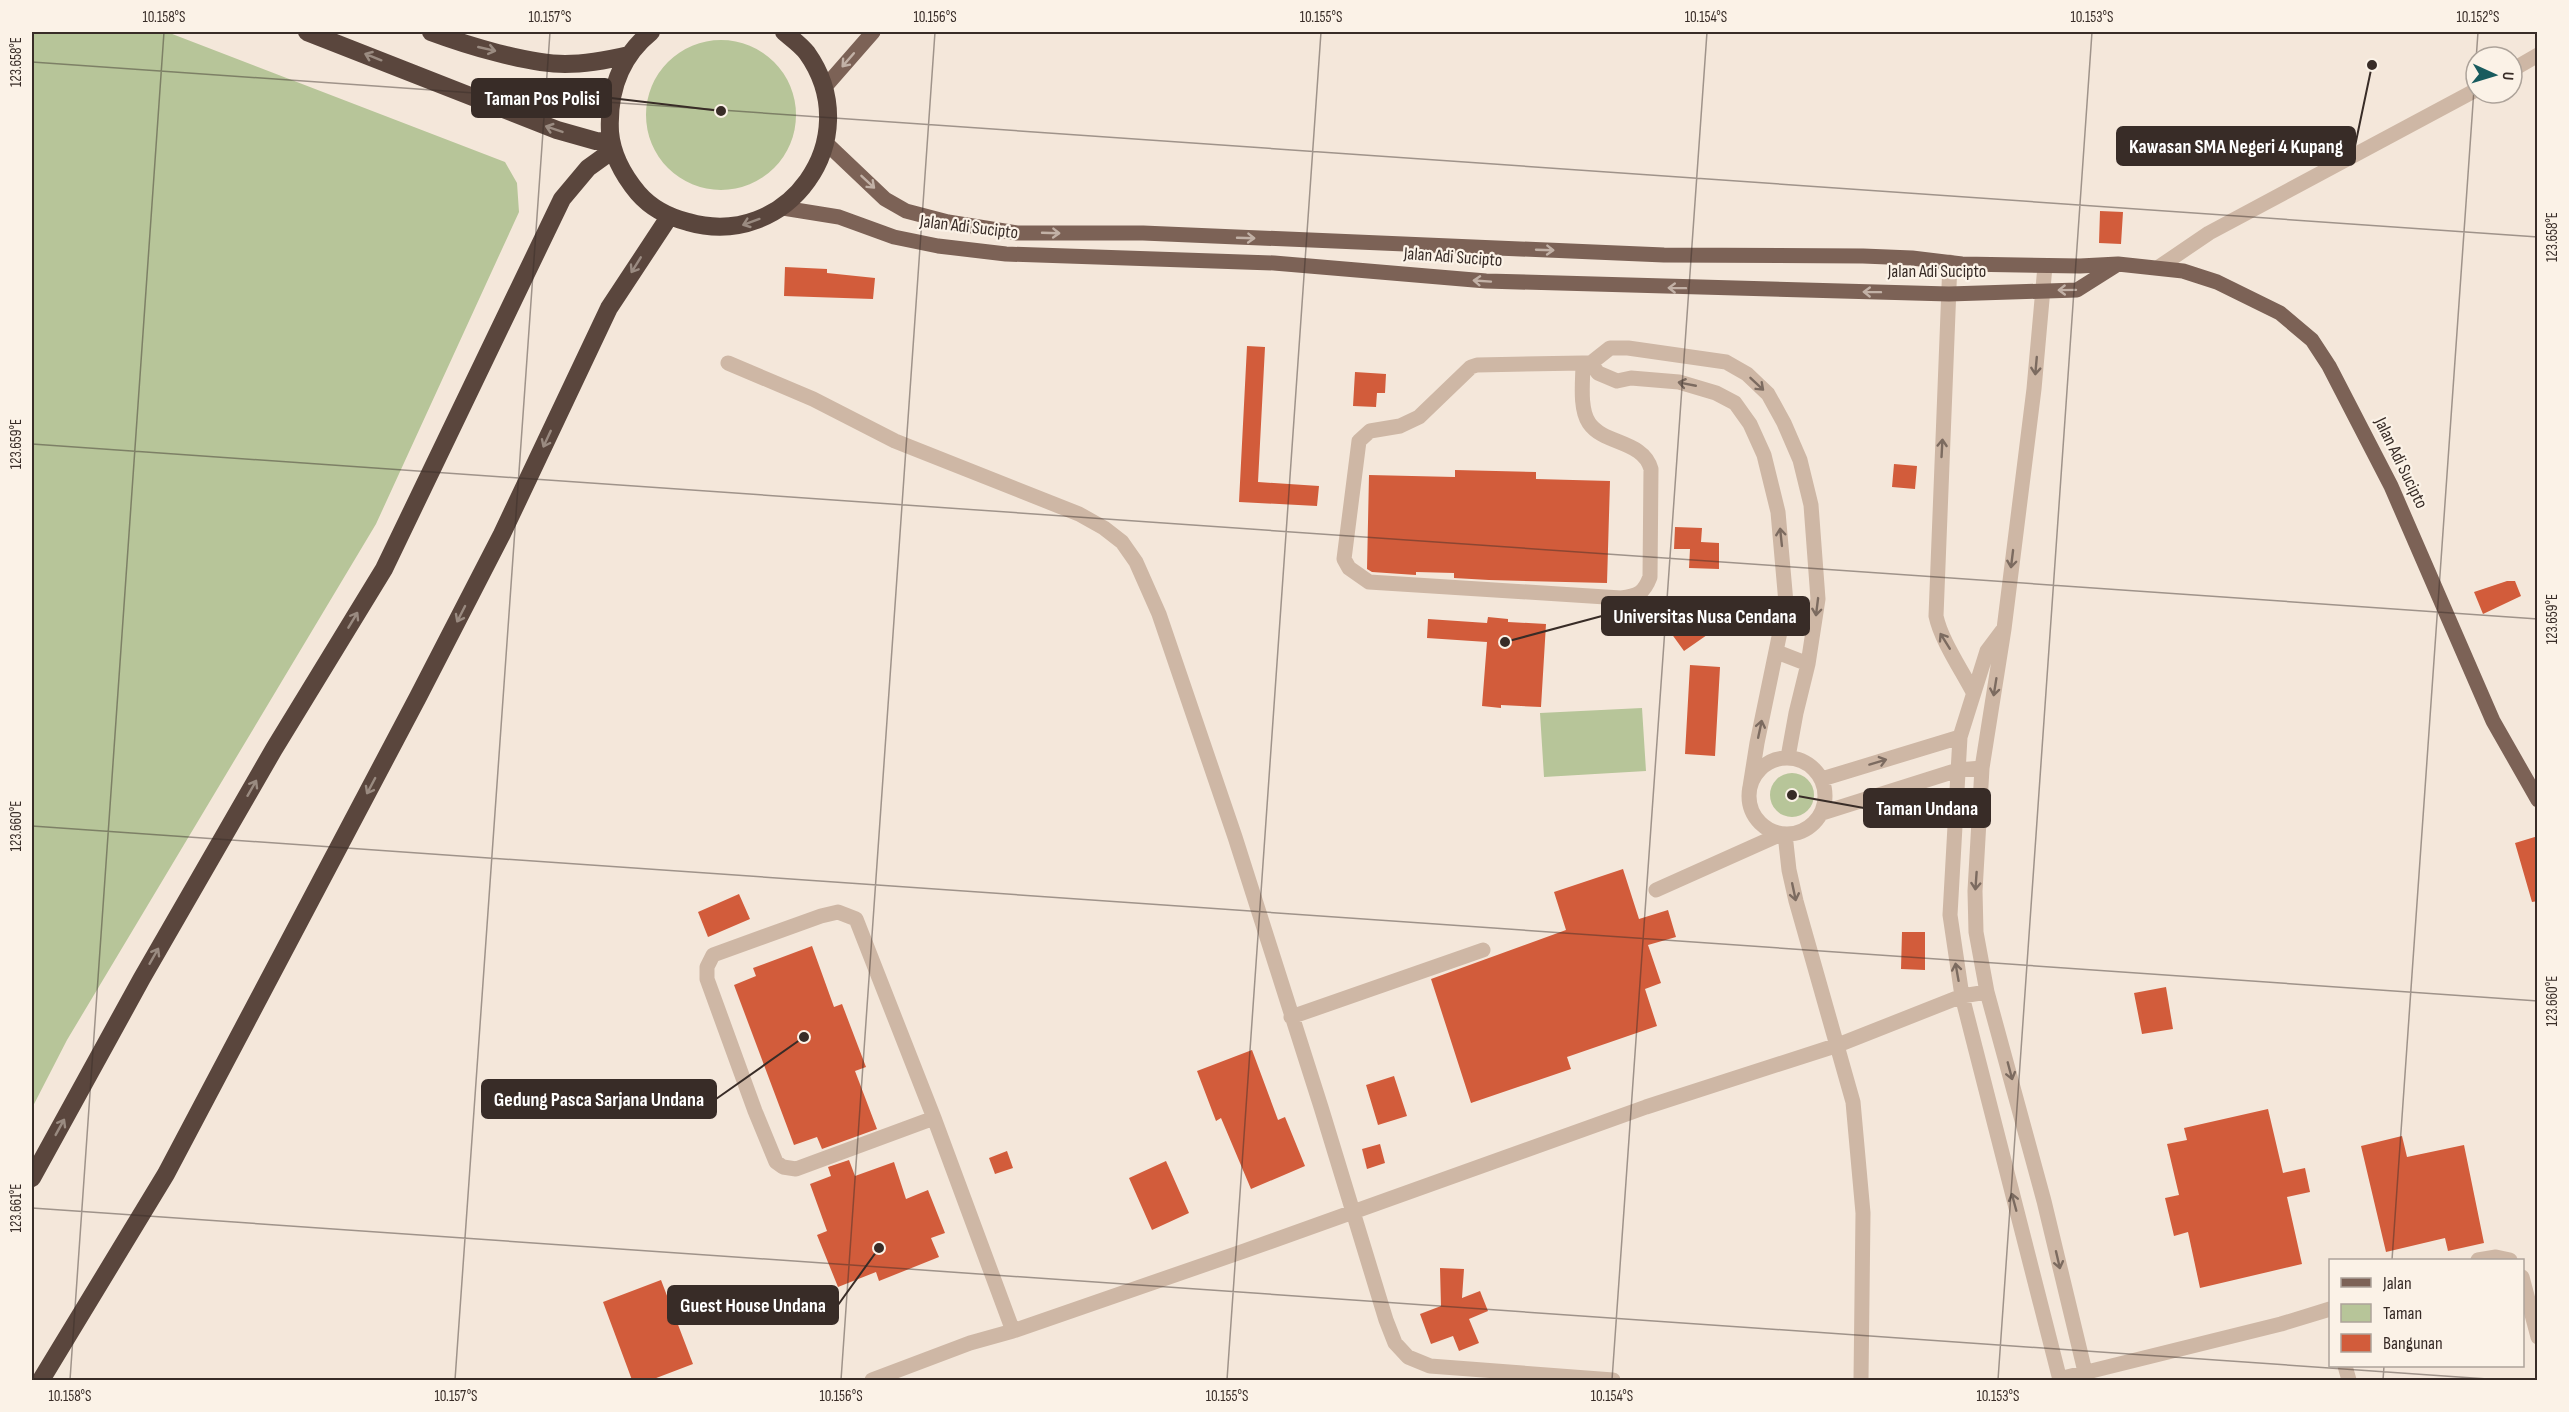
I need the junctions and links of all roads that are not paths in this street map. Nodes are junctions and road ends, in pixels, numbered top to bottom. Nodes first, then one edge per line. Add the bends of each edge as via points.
1 (307, 32) edge
2 (431, 32) edge
3 (651, 32) edge
4 (784, 32) edge
5 (873, 32) edge
6 (2538, 54) edge
7 (629, 55) junction
8 (2524, 63) edge
9 (824, 88) junction
10 (2464, 96) edge
11 (825, 142) junction
12 (612, 146) junction
13 (783, 208) junction
14 (669, 217) junction
15 (1950, 262) junction
16 (2118, 264) junction
17 (2045, 266) junction
18 (2159, 267) junction
19 (2043, 291) junction
20 (1949, 294) junction
21 (728, 363) dead end
22 (1587, 363) junction
23 (2004, 629) junction
24 (1777, 652) junction
25 (1808, 664) junction
26 (1973, 692) junction
27 (1960, 737) junction
28 (1788, 757) junction
29 (1982, 768) junction
30 (1958, 770) junction
31 (1822, 779) junction
32 (1750, 787) junction
33 (2538, 800) edge
34 (1822, 813) junction
35 (1783, 834) junction
36 (1656, 890) dead end
37 (1483, 951) dead end
38 (1987, 992) junction
39 (1962, 996) junction
40 (1291, 1017) junction
41 (1838, 1045) junction
42 (934, 1118) junction
43 (32, 1178) edge
44 (1352, 1212) junction
45 (2484, 1259) edge
46 (2505, 1259) edge
47 (2524, 1281) edge
48 (2329, 1313) edge
49 (1013, 1331) junction
50 (2538, 1337) edge
51 (2085, 1376) edge
52 (41, 1380) edge
53 (872, 1380) edge
54 (1612, 1380) edge
55 (1861, 1380) edge
56 (2059, 1380) edge

12 -> 1 highway via 557,130
2 -> 7 highway via 546,63 601,61
3 - 7 highway
4 - 9 highway via 807,53
5 -> 9 main road
6 - 8 street
7 - 12 highway via 615,82 609,112
9 - 11 highway via 828,115
10 - 18 street via 2219,227
11 - 13 highway via 817,167 802,190
11 -> 15 main road, Jalan Adi Sucipto via 885,198 906,211 948,222 1017,232 1143,233 1664,255 1873,256
12 - 14 highway via 625,177 644,200
43 -> 12 highway via 147,968 384,569 562,199
13 -> 14 highway via 747,225 707,228
20 -> 13 main road, Jalan Adi Sucipto via 1485,281 1274,263 1006,254 894,237 840,218
14 -> 52 highway via 609,308 429,677 166,1174
15 - 17 main road, Jalan Adi Sucipto
15 - 20 street
16 - 17 main road, Jalan Adi Sucipto
16 - 18 main road, Jalan Adi Sucipto
16 -> 19 main road, Jalan Adi Sucipto via 2077,290
17 - 19 street
18 - 33 main road, Jalan Adi Sucipto via 2217,282 2280,313 2312,340 2391,486 2493,721
19 - 20 main road, Jalan Adi Sucipto
19 -> 23 street
26 -> 20 street via 1938,630 1936,616
21 - 40 street via 813,399 895,441 1079,514 1122,542 1136,562 1159,614
22 - 22 street via 1477,365 1410,422 1364,435 1355,460 1344,559 1349,568 1369,582 1622,598 1637,596 1645,590 1650,577 1649,461 1589,422 1584,411
24 -> 22 street via 1786,603 1778,512 1764,455 1750,424 1735,404 1710,390 1679,382 1631,378 1617,381
22 -> 25 street via 1610,348 1726,362 1747,374 1768,394 1800,460 1811,505 1818,599
23 - 26 street via 1987,651
23 -> 29 street
24 - 25 street
32 -> 24 street
25 - 28 street
26 - 27 street
27 - 30 street
31 -> 27 street
28 - 31 street via 1802,760
28 - 32 street via 1772,760 1758,771
29 - 30 street
29 -> 38 street via 1975,891 1976,932
30 - 34 street
39 -> 30 street via 1950,915
31 - 34 street via 1826,796
32 - 35 street via 1749,802 1755,817 1767,828
34 - 35 street via 1813,825
35 - 36 street
35 -> 41 street via 1796,901
37 - 40 street
38 - 39 street
38 -> 51 street via 2044,1201
39 - 41 street
56 -> 39 street
40 - 44 street
41 - 44 street via 1646,1107
41 - 55 street via 1853,1102 1861,1182
42 - 42 street via 856,919 838,912 821,916 713,956 707,967 707,979 776,1162 796,1169
42 - 49 street
44 - 49 street
44 - 54 street via 1386,1320 1395,1343 1408,1357 1430,1366
45 - 46 street
47 - 50 street
48 - 51 street
49 - 53 street
51 - 56 street

